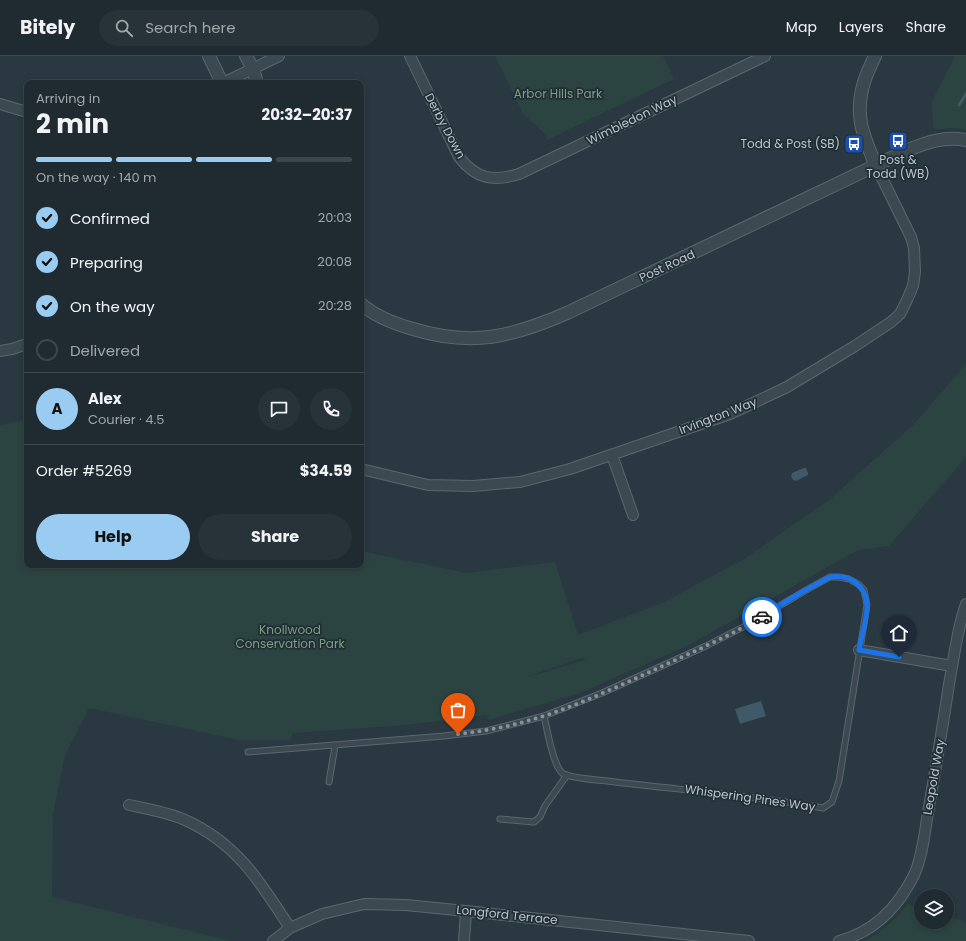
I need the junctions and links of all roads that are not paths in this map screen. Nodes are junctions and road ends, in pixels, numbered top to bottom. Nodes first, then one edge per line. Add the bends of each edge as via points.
1 (209, 56) edge
2 (246, 56) edge
3 (279, 56) edge
4 (410, 56) edge
5 (765, 56) edge
6 (875, 56) edge
7 (747, 60) edge
8 (253, 69) junction
9 (221, 80) edge
10 (229, 80) edge
11 (256, 80) edge
12 (0, 104) edge
13 (24, 111) edge
14 (966, 140) edge
15 (876, 166) junction
16 (496, 178) joint
17 (364, 306) edge
18 (24, 345) edge
19 (0, 351) edge
20 (612, 455) junction
21 (364, 470) edge
22 (633, 515) dead end
23 (966, 604) edge
24 (859, 650) junction
25 (952, 666) junction
26 (544, 716) junction
27 (335, 746) junction
28 (248, 752) dead end
29 (567, 775) junction
30 (329, 782) dead end
31 (129, 804) dead end
32 (500, 819) dead end
33 (466, 911) junction
34 (290, 928) junction
35 (698, 939) edge
36 (272, 941) edge
37 (464, 941) edge
38 (749, 941) edge
39 (839, 941) edge

1 - 9 street
2 - 8 street
3 - 8 street
4 - 16 street, Derby Down via 459,156 477,174
5 - 7 street, Wimbledon Way
6 - 15 street via 864,81 859,115 861,128
7 - 16 street, Wimbledon Way via 519,174
8 - 10 street
8 - 11 street
12 - 13 street
14 - 15 street, Post Road via 943,139 928,142
15 - 17 street, Post Road via 567,313 514,333 485,338 431,335 390,321
15 - 20 street, Irvington Way via 914,248 913,286 900,314 855,346 759,401 730,414
18 - 19 street
20 - 21 street, Irvington Way via 544,477 488,486 428,485
20 - 22 street
23 - 25 street, Leopold Way
24 - 25 street
24 - 26 lane, Whispering Pines Way via 867,605 864,590 849,579 830,577 706,646
24 - 29 lane, Whispering Pines Way via 839,781 832,802 823,808 755,797
25 - 39 street, Leopold Way via 915,874 900,899 884,917 853,937
26 - 27 lane, Whispering Pines Way via 486,731
26 - 29 lane via 556,765
27 - 28 lane, Whispering Pines Way
27 - 30 lane
29 - 32 lane via 540,817 534,822
31 - 34 street via 186,821 229,848 263,886
33 - 34 street, Longford Terrace via 364,904 322,914
33 - 35 street, Longford Terrace
33 - 37 street
34 - 36 street, Longford Terrace
35 - 38 street, Longford Terrace

